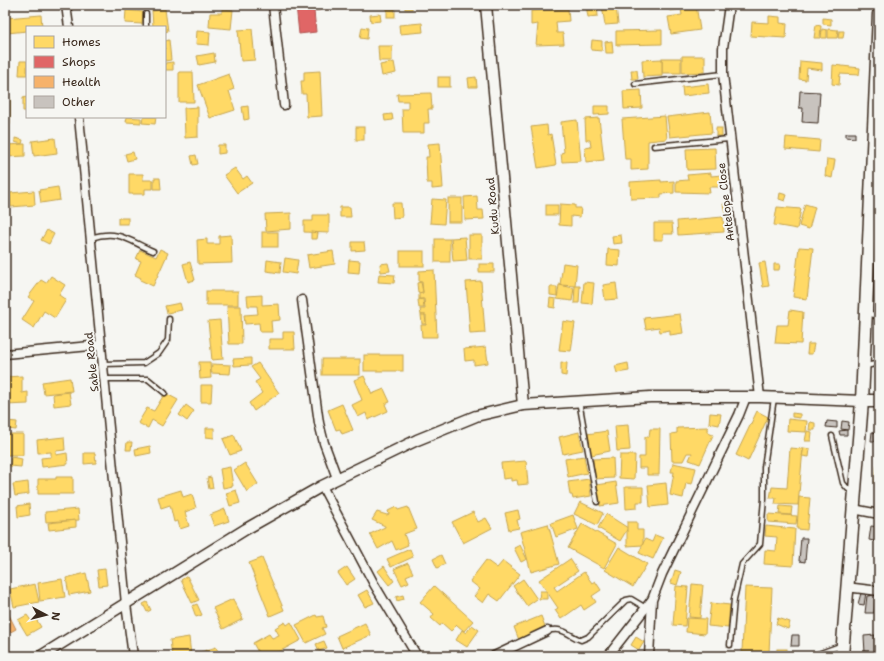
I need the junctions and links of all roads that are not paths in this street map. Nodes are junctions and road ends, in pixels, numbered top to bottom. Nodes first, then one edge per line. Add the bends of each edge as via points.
1 (66, 5) edge
2 (273, 5) edge
3 (486, 5) edge
4 (729, 5) edge
5 (146, 14) dead end
6 (879, 14) edge
7 (69, 26) edge
8 (146, 26) edge
9 (723, 74) junction
10 (635, 84) dead end
11 (284, 105) dead end
12 (79, 118) edge
13 (729, 138) junction
14 (654, 146) dead end
15 (91, 238) junction
16 (153, 251) dead end
17 (302, 300) dead end
18 (866, 311) junction
19 (879, 318) edge
20 (169, 319) dead end
21 (101, 344) junction
22 (5, 354) edge
23 (879, 363) edge
24 (103, 364) junction
25 (863, 366) junction
26 (105, 379) junction
27 (165, 393) dead end
28 (746, 396) junction
29 (760, 397) junction
30 (774, 397) junction
31 (579, 401) junction
32 (862, 401) junction
33 (879, 401) edge
34 (523, 405) junction
35 (832, 436) dead end
36 (337, 478) junction
37 (322, 486) junction
38 (854, 491) junction
39 (597, 502) dead end
40 (853, 510) junction
41 (879, 514) edge
42 (846, 587) junction
43 (879, 591) edge
44 (652, 600) junction
45 (126, 604) junction
46 (646, 608) junction
47 (547, 631) joint
48 (730, 645) dead end
49 (842, 651) edge
50 (41, 656) edge
51 (133, 656) edge
52 (417, 656) edge
53 (494, 656) edge
54 (608, 656) edge
55 (649, 656) edge
56 (817, 656) edge

1 - 7 street
2 - 11 street
3 - 34 street, Kudu Road
4 - 9 street, Antelope Close
5 - 8 lane
6 - 18 main road
9 - 10 lane
9 - 13 street, Antelope Close
12 - 15 street, Sable Road
13 - 14 lane
13 - 29 street, Antelope Close
15 - 16 lane via 120,234
15 - 21 street, Sable Road
17 - 36 street via 319,423
18 - 19 lane
18 - 25 main road
20 - 24 lane via 168,340 159,353 144,364
21 - 22 street
21 - 24 street, Sable Road
23 - 25 lane
24 - 26 street, Sable Road
25 - 32 main road
26 - 27 lane via 148,379
26 - 45 street, Sable Road
28 - 29 street
28 - 31 street via 665,396
28 - 44 street via 665,567
29 - 30 street
30 - 32 street
30 - 48 lane via 764,467 760,544 746,557 740,570 734,599
31 - 34 street
31 - 39 lane
32 - 33 main road
32 - 38 main road
34 - 36 street via 476,416 428,435
35 - 38 lane via 843,483
36 - 37 street
37 - 45 street via 246,529
37 - 52 street via 374,584
38 - 40 main road
40 - 41 street
40 - 42 main road
42 - 43 street
42 - 49 main road
44 - 46 street
44 - 55 street
45 - 50 street
45 - 51 street, Sable Road
46 - 47 lane via 626,600 588,637 581,640 564,630
46 - 54 street
47 - 53 street
49 - 56 lane

